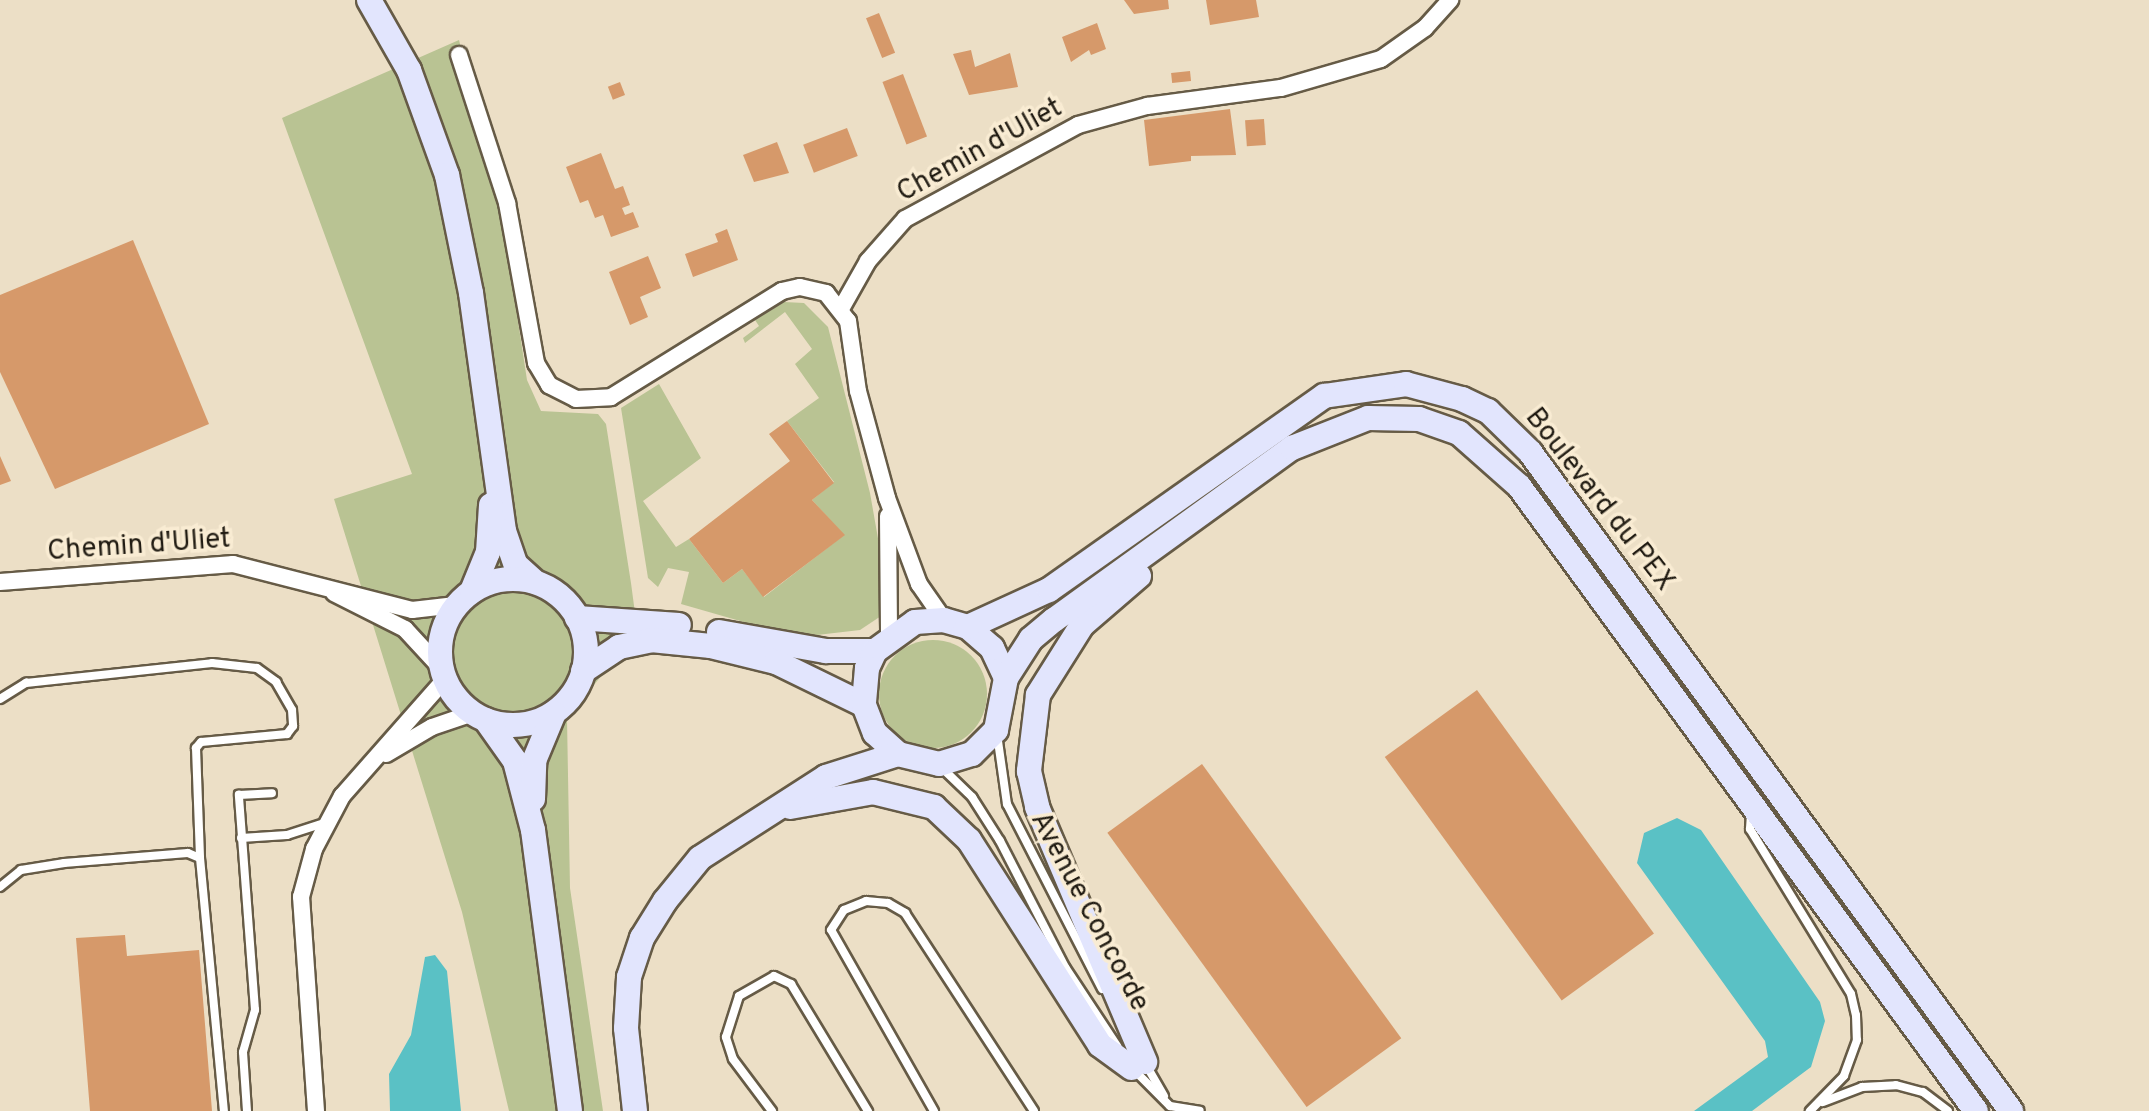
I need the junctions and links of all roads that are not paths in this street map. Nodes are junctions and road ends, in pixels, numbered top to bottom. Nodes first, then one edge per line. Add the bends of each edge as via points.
1 (369, 0) edge
2 (1450, 0) edge
3 (459, 55) dead end
4 (842, 307) junction
5 (492, 471) junction
6 (887, 498) junction
7 (1193, 525) junction
8 (0, 582) edge
9 (535, 582) junction
10 (326, 588) junction
11 (464, 598) junction
12 (577, 618) junction
13 (944, 620) junction
14 (968, 627) junction
15 (882, 643) junction
16 (583, 671) junction
17 (443, 674) junction
18 (1006, 678) junction
19 (0, 699) edge
20 (864, 705) junction
21 (554, 713) junction
22 (479, 717) junction
23 (996, 730) junction
24 (898, 754) junction
25 (378, 758) junction
26 (939, 764) junction
27 (272, 793) dead end
28 (1752, 805) junction
29 (780, 809) junction
30 (324, 823) junction
31 (533, 830) junction
32 (241, 838) junction
33 (200, 858) junction
34 (0, 887) edge
35 (1138, 1065) junction
36 (1822, 1102) junction
37 (1171, 1109) edge
38 (224, 1111) edge
39 (247, 1111) edge
40 (316, 1111) edge
41 (570, 1111) edge
42 (635, 1111) edge
43 (772, 1111) edge
44 (868, 1111) edge
45 (934, 1111) edge
46 (1034, 1111) edge
47 (1200, 1111) edge
48 (1810, 1111) edge
49 (1948, 1111) edge
50 (1976, 1111) edge
51 (2011, 1111) edge

1 - 5 main road via 409,70 447,175 471,293
2 - 4 street, Chemin d'Uliet via 1425,28 1381,59 1281,88 1147,106 1078,125 905,219 868,261
3 - 4 street via 504,190 536,363 549,385 576,399 611,397 782,291 814,290
4 - 6 street
5 - 9 main road via 510,551
5 - 11 main road via 488,552
6 - 13 street via 919,584
6 - 15 street
7 - 18 main road, Boulevard du PEX via 1043,630
7 - 28 main road, Boulevard du PEX via 1292,448 1348,421 1391,416 1459,433 1519,486
7 - 35 main road via 1082,625 1038,695 1030,723 1029,771 1037,807
8 - 10 street, Chemin d'Uliet via 233,564
9 - 11 main road via 492,582
9 - 12 main road
10 - 11 street, Chemin d'Uliet via 412,610
10 - 17 street, Chemin d'Uliet via 405,629
11 - 17 main road via 440,646
12 - 15 main road via 680,625 826,651
12 - 16 main road
13 - 14 main road
13 - 15 main road via 915,622
14 - 18 main road via 992,648
14 - 51 main road, Boulevard du PEX via 1049,590 1324,396 1406,384 1488,411 1530,452
15 - 20 main road via 867,668
16 - 20 main road via 619,647 674,640 776,662
16 - 21 main road
17 - 22 main road
17 - 25 street
18 - 23 main road
19 - 33 lane via 26,683 212,663 257,668 276,682 292,710 293,726 287,734 201,742 196,748
20 - 24 main road via 875,733
21 - 22 main road via 521,725
21 - 31 main road via 534,761
22 - 25 street via 432,727
22 - 31 main road via 515,761
23 - 26 main road via 972,754
23 - 35 lane, Avenue Concorde via 1007,804
24 - 26 main road
24 - 29 main road via 826,777
25 - 30 street
26 - 35 lane, Avenue Concorde via 993,830 1065,967
27 - 32 lane via 239,795
28 - 36 lane via 1750,829 1851,994 1857,1040 1844,1076
28 - 50 main road, Boulevard du PEX
29 - 35 main road via 873,792 934,807 969,840 1100,1045
29 - 42 main road via 700,858 642,938 629,977 626,1028
30 - 32 lane via 287,835
30 - 40 street via 301,897
31 - 41 main road
32 - 39 lane via 255,1010 243,1052
33 - 34 lane via 188,853 64,863 21,870
33 - 38 lane
35 - 37 lane, Avenue Concorde
35 - 37 lane, Avenue Concorde
36 - 48 lane
36 - 49 lane via 1862,1087 1896,1085 1923,1092
37 - 47 lane
43 - 44 lane via 733,1059 726,1037 739,996 774,976 791,984
45 - 46 lane via 831,930 844,910 866,901 888,903 905,913

